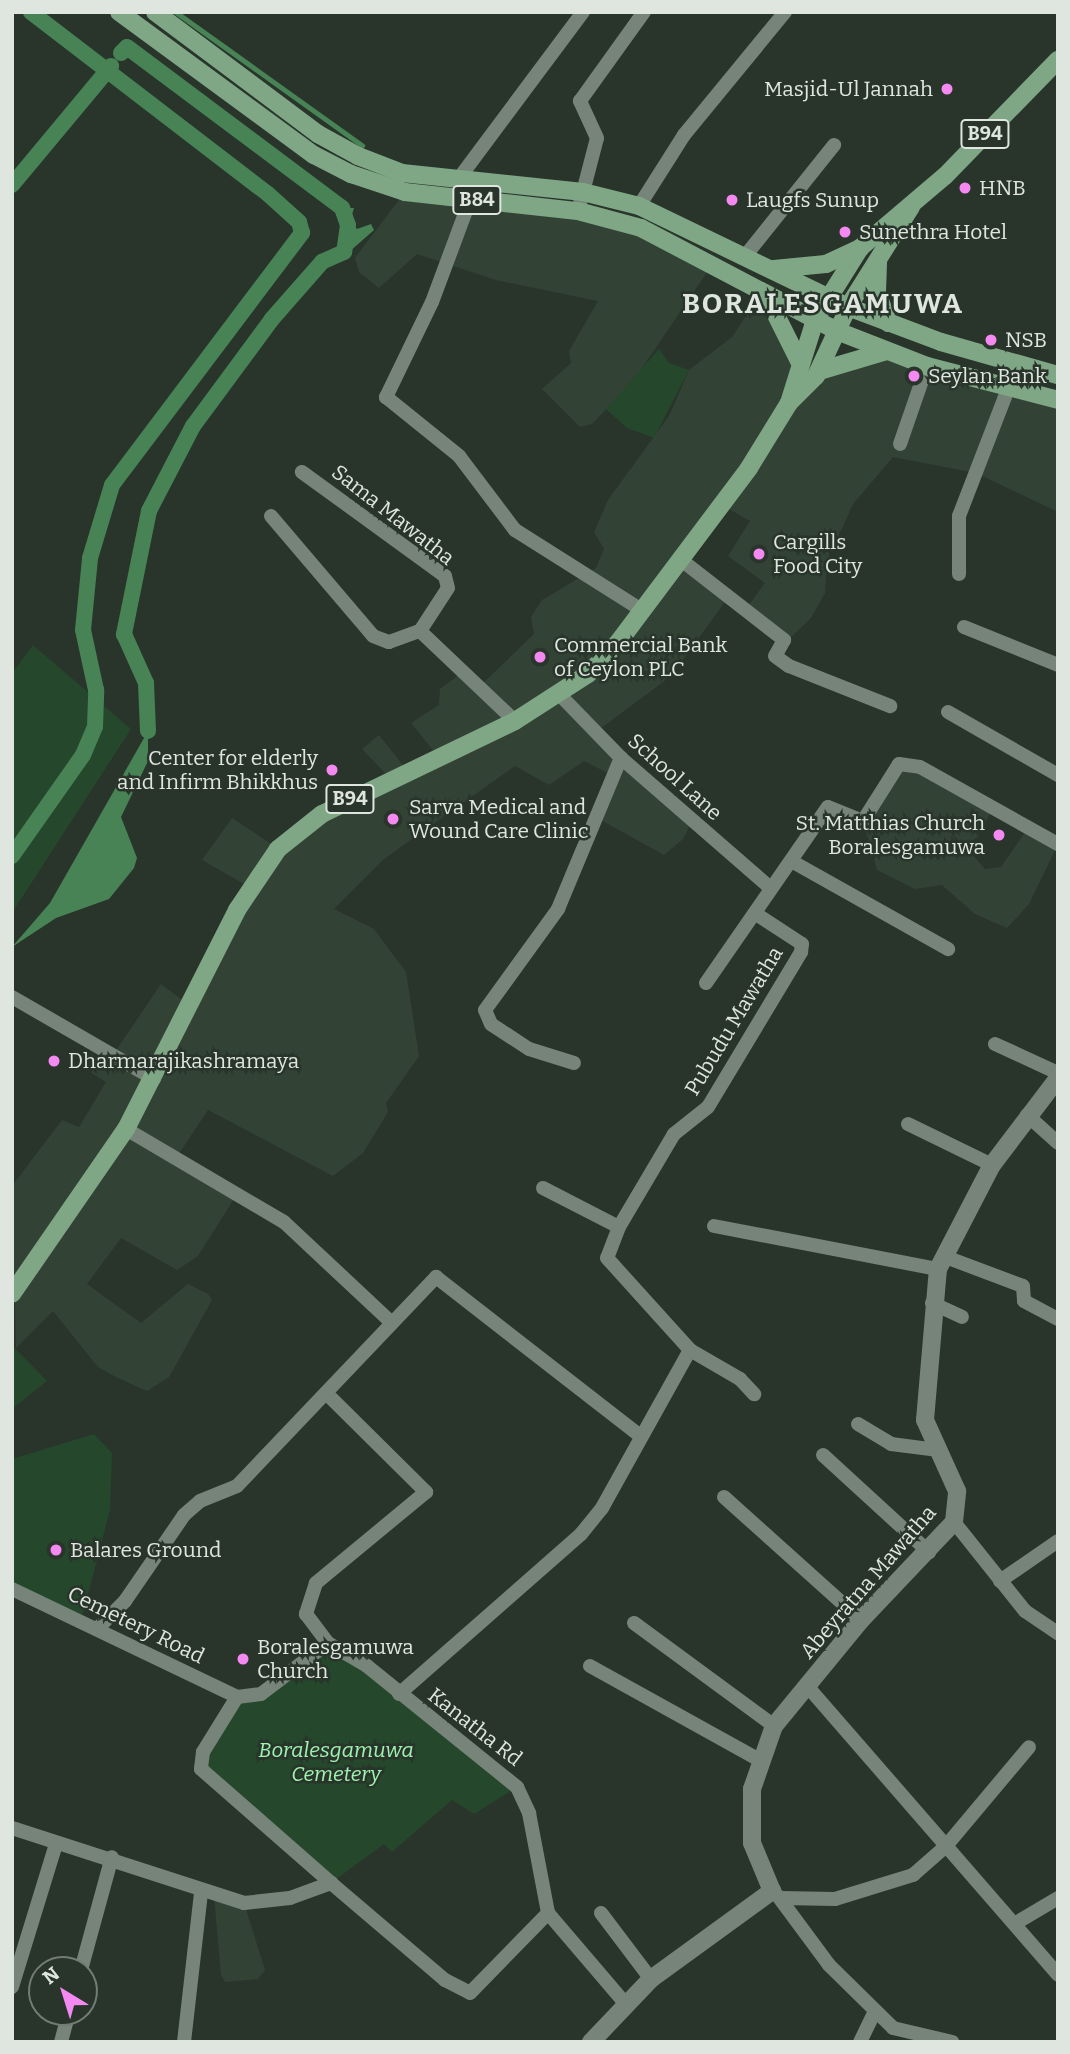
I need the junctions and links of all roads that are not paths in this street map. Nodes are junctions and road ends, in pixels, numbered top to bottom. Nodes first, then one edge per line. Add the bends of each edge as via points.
1 (119, 12) edge
2 (155, 12) edge
3 (583, 12) edge
4 (644, 12) edge
5 (785, 12) edge
6 (1058, 60) edge
7 (834, 145) dead end
8 (457, 181) junction
9 (583, 192) junction
10 (470, 200) junction
11 (639, 206) junction
12 (911, 207) junction
13 (578, 211) junction
14 (860, 248) junction
15 (746, 255) junction
16 (879, 260) junction
17 (774, 269) junction
18 (762, 292) junction
19 (827, 298) junction
20 (848, 307) junction
21 (816, 320) junction
22 (888, 323) junction
23 (837, 331) junction
24 (887, 351) junction
25 (799, 361) junction
26 (927, 366) junction
27 (819, 371) junction
28 (1058, 375) edge
29 (1009, 389) junction
30 (1058, 400) edge
31 (789, 403) junction
32 (900, 444) dead end
33 (302, 472) dead end
34 (271, 516) dead end
35 (680, 559) junction
36 (959, 574) dead end
37 (643, 611) junction
38 (964, 627) dead end
39 (420, 631) junction
40 (1058, 665) edge
41 (559, 694) junction
42 (890, 706) dead end
43 (948, 712) dead end
44 (515, 721) junction
45 (621, 758) junction
46 (1058, 775) edge
47 (1058, 844) edge
48 (793, 862) junction
49 (768, 886) junction
50 (756, 914) junction
51 (948, 949) dead end
52 (706, 983) dead end
53 (12, 997) edge
54 (995, 1044) dead end
55 (574, 1063) dead end
56 (1058, 1076) edge
57 (154, 1079) junction
58 (1027, 1115) junction
59 (908, 1124) dead end
60 (126, 1129) junction
61 (1058, 1143) edge
62 (992, 1165) junction
63 (542, 1188) dead end
64 (715, 1226) dead end
65 (619, 1227) junction
66 (941, 1262) junction
67 (12, 1294) edge
68 (932, 1303) junction
69 (962, 1317) dead end
70 (1058, 1319) edge
71 (391, 1322) junction
72 (690, 1350) junction
73 (326, 1393) junction
74 (754, 1394) dead end
75 (858, 1424) dead end
76 (640, 1436) junction
77 (937, 1450) junction
78 (823, 1455) dead end
79 (724, 1497) dead end
80 (954, 1522) junction
81 (1058, 1541) edge
82 (929, 1552) junction
83 (1000, 1581) junction
84 (12, 1590) edge
85 (861, 1620) junction
86 (634, 1623) dead end
87 (97, 1629) junction
88 (1058, 1633) edge
89 (328, 1643) junction
90 (590, 1666) dead end
91 (808, 1687) junction
92 (399, 1694) junction
93 (237, 1697) junction
94 (774, 1726) junction
95 (1029, 1747) dead end
96 (758, 1759) junction
97 (12, 1828) edge
98 (56, 1844) junction
99 (946, 1846) junction
100 (112, 1857) junction
101 (331, 1883) junction
102 (201, 1892) junction
103 (776, 1894) junction
104 (1058, 1898) edge
105 (548, 1913) junction
106 (601, 1913) dead end
107 (1016, 1923) junction
108 (85, 1956) edge
109 (1058, 1975) edge
110 (651, 1979) junction
111 (12, 1987) edge
112 (625, 2003) junction
113 (875, 2011) junction
114 (184, 2042) edge
115 (592, 2042) edge
116 (860, 2042) edge
117 (952, 2042) edge

1 - 10 main road, B84 via 314,155 405,192
2 - 8 main road, B84 via 318,134 402,173
3 - 8 street
4 - 9 street via 580,101 578,110 597,130
5 - 11 street via 684,135
6 - 12 main road, B94
7 - 15 street
8 - 9 main road, B84
9 - 11 main road, B84
9 - 13 street
10 - 13 main road, B84
10 - 37 street via 432,302 386,397 459,456 515,530
11 - 15 main road, B84
12 - 14 main road, B94
12 - 16 main road, B94
13 - 18 main road, B84 via 656,234
14 - 17 main road via 826,264
14 - 19 main road, B94
15 - 17 main road, B84
16 - 20 main road, B94
16 - 22 main road via 877,292
17 - 19 main road, B84
18 - 21 main road, B84
18 - 25 main road via 779,311
19 - 20 main road, B84
19 - 21 main road, B94
20 - 22 main road, B84
20 - 23 main road, B94
21 - 23 main road, B84
21 - 25 main road, B94
22 - 28 main road, B84
23 - 24 main road, B84
23 - 27 main road, B94
24 - 26 main road, B84
24 - 27 main road
25 - 31 main road, B94
26 - 29 main road, B84
26 - 32 street
27 - 31 main road, B94
29 - 30 main road, B84
29 - 36 street via 959,516
31 - 35 main road, B94
33 - 39 street, Sama Mawatha via 444,576 448,588
34 - 39 street via 373,636 389,642
35 - 37 main road, B94
35 - 42 street via 784,640 775,656 789,666
37 - 41 main road, B94 via 588,674
38 - 40 street
39 - 44 street
41 - 44 main road, B94
41 - 45 street, School Lane
43 - 46 street
44 - 57 main road, B94 via 389,776 286,840 237,910
45 - 49 street, School Lane
45 - 55 street via 558,909 485,1010 491,1024 529,1049
47 - 48 street via 908,762 899,764 863,821 828,807
48 - 49 street
48 - 51 street
49 - 50 street
50 - 52 street
50 - 65 street, Pubudu Mawatha via 802,944 801,952 702,1116 674,1134
53 - 57 street
54 - 56 street
56 - 58 street, Abeyratna Mawatha
57 - 60 main road, B94
58 - 61 street
58 - 62 street, Abeyratna Mawatha
59 - 62 street
60 - 67 main road, B94
60 - 71 street via 284,1222
62 - 66 street, Abeyratna Mawatha
63 - 65 street
64 - 66 street
65 - 72 street via 607,1258
66 - 68 street, Abeyratna Mawatha
66 - 70 street via 1023,1286 1024,1301
68 - 69 street
68 - 77 street, Abeyratna Mawatha via 924,1389 928,1433
71 - 73 street
71 - 76 street via 436,1277
72 - 74 street
72 - 76 street
73 - 87 street via 237,1486 200,1501 184,1515 125,1601
73 - 89 street, Kanatha Rd via 426,1492 316,1583 306,1614
75 - 77 street via 891,1444
76 - 92 street via 602,1508 581,1534
77 - 80 street, Abeyratna Mawatha via 957,1491
78 - 82 street
79 - 85 street
80 - 82 street, Abeyratna Mawatha
80 - 83 street
81 - 83 street
82 - 85 street, Abeyratna Mawatha
83 - 88 street via 1040,1626
84 - 87 street, Cemetery Road
85 - 91 street, Abeyratna Mawatha
86 - 94 street
87 - 93 street, Cemetery Road
89 - 92 street, Kanatha Rd
89 - 93 street via 261,1694
90 - 96 street
91 - 94 street, Abeyratna Mawatha
91 - 99 street
92 - 105 street, Kanatha Rd via 526,1798
93 - 101 street via 203,1752 201,1769
94 - 96 street, Abeyratna Mawatha
95 - 99 street
96 - 103 street, Abeyratna Mawatha via 752,1843
97 - 98 street
98 - 100 street
98 - 111 street
99 - 103 street via 896,1885 800,1903
99 - 107 street
100 - 102 street
100 - 108 street
101 - 102 street via 260,1903
101 - 105 street via 445,1980 470,1993
102 - 114 street
103 - 110 street
103 - 113 street, Abeyratna Mawatha via 829,1965
104 - 107 street
105 - 112 street, Kanatha Rd
106 - 110 street
107 - 109 street
110 - 112 street
112 - 115 street
113 - 116 street
113 - 117 street, Abeyratna Mawatha via 912,2036

